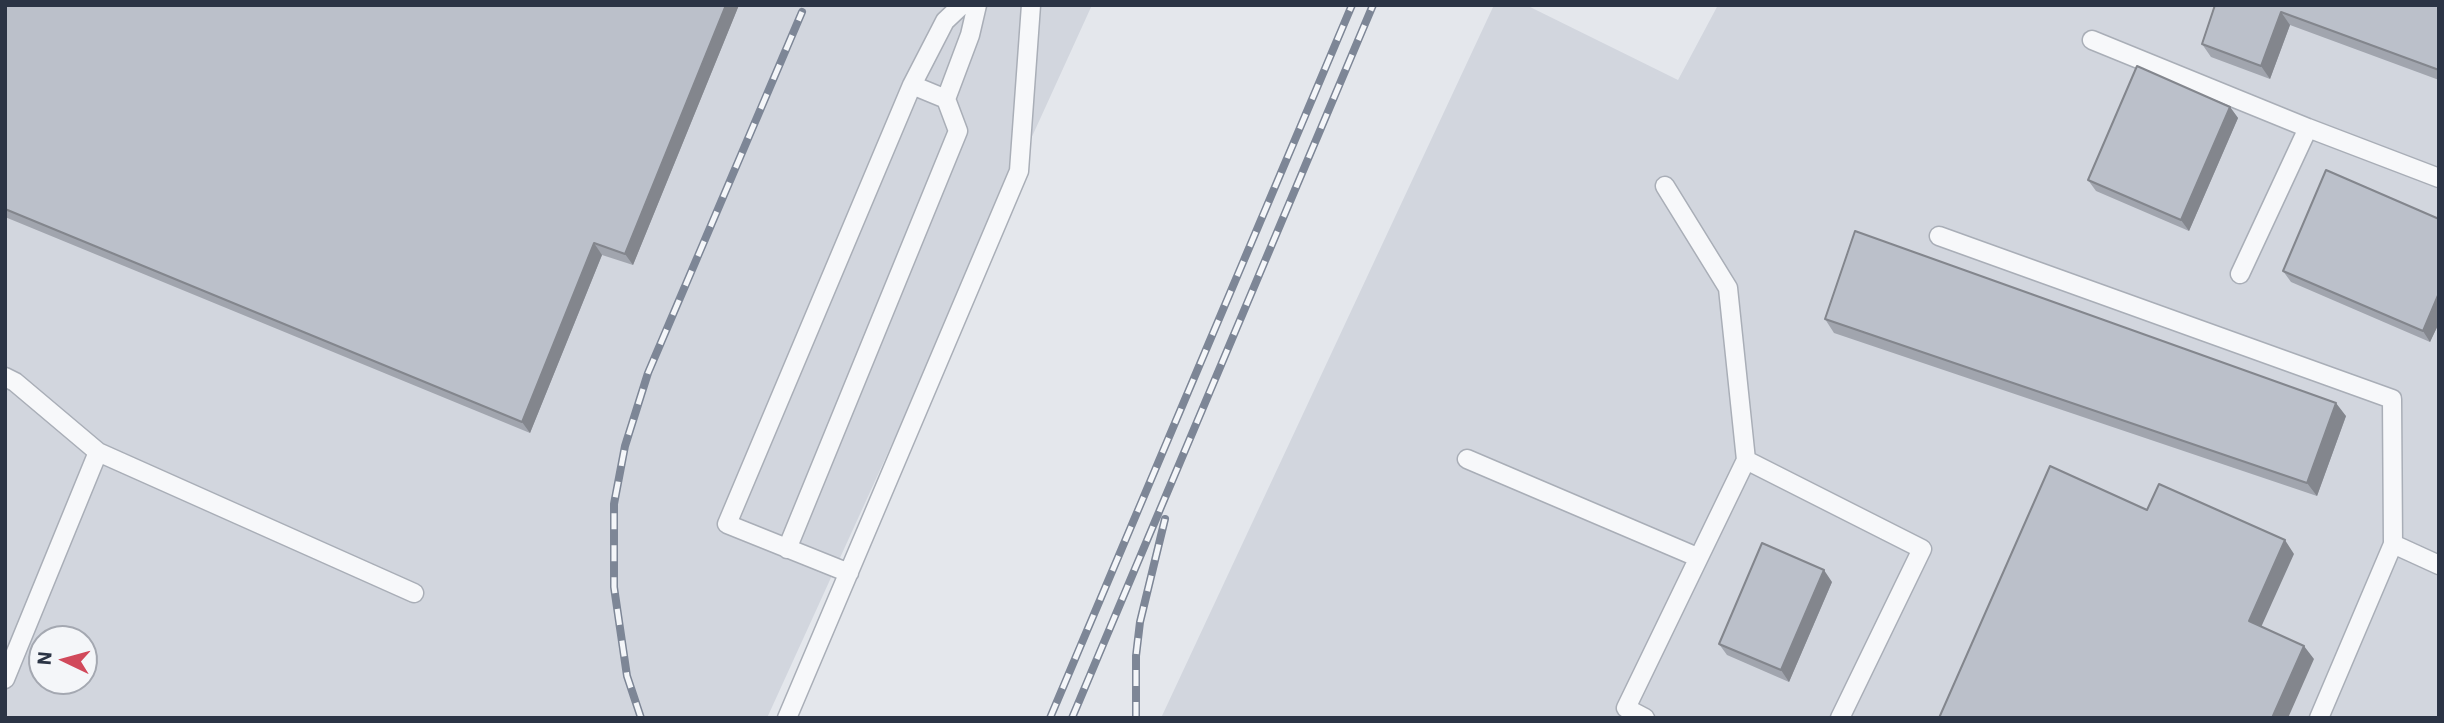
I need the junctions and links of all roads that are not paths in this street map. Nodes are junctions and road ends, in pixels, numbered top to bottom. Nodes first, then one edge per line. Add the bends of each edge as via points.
1 (962, 5) edge
2 (977, 5) edge
3 (1031, 5) edge
4 (2092, 40) dead end
5 (912, 85) junction
6 (946, 99) junction
7 (2308, 128) junction
8 (2439, 178) edge
9 (1665, 186) dead end
10 (1939, 236) dead end
11 (2240, 274) dead end
12 (5, 377) edge
13 (98, 452) junction
14 (1467, 459) dead end
15 (1746, 460) junction
16 (2393, 544) junction
17 (787, 549) junction
18 (1698, 557) junction
19 (2439, 565) edge
20 (849, 573) junction
21 (414, 593) dead end
22 (5, 679) edge
23 (787, 718) edge
24 (1645, 718) edge
25 (1840, 718) edge
26 (2319, 718) edge

1 - 5 lane via 945,21
2 - 6 lane
3 - 20 lane via 1019,171
4 - 7 lane
5 - 6 lane
5 - 17 lane via 727,524
6 - 17 lane via 958,131
7 - 8 lane
7 - 11 lane
9 - 15 lane via 1728,288
10 - 16 lane via 2392,399
12 - 13 lane
13 - 21 lane
13 - 22 lane
14 - 18 lane
15 - 18 lane
15 - 25 lane via 1922,549
16 - 19 lane
16 - 26 lane
17 - 20 lane
18 - 24 lane via 1626,708
20 - 23 lane

